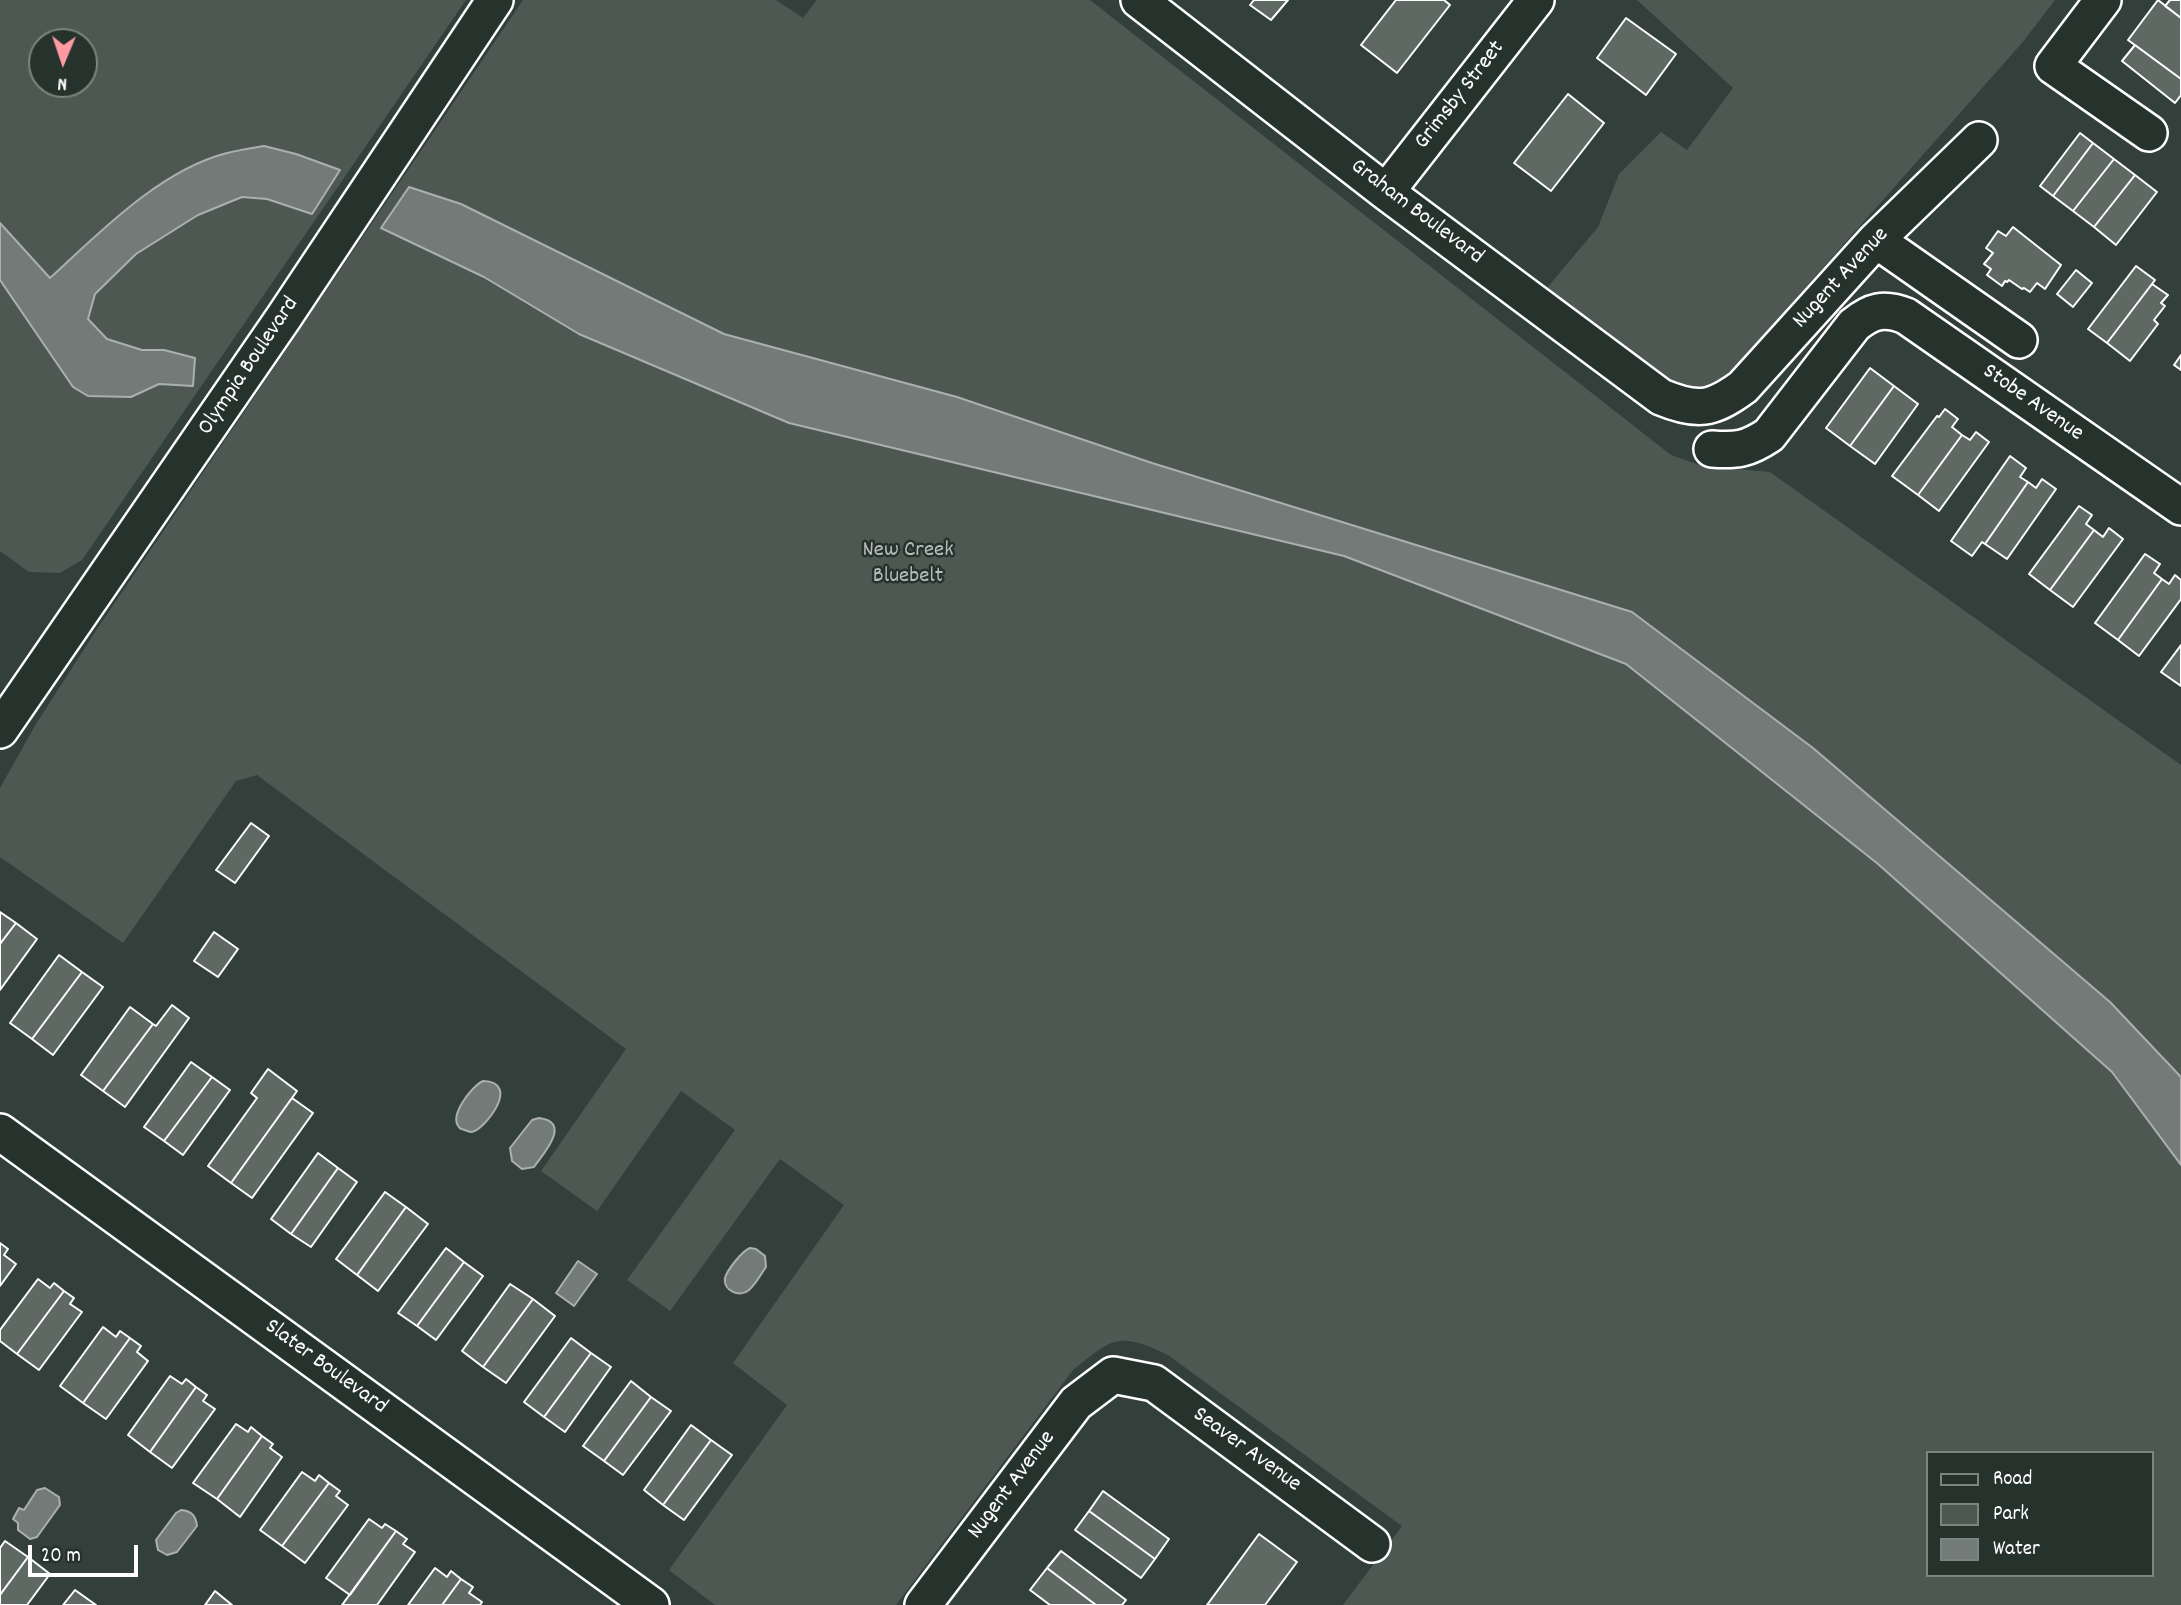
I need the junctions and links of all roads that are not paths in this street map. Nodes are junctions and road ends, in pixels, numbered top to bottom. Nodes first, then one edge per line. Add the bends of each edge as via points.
1 (495, 0) edge
2 (1139, 0) edge
3 (1536, 0) edge
4 (2103, 0) edge
5 (2149, 133) dead end
6 (1979, 140) dead end
7 (1386, 192) junction
8 (1876, 240) junction
9 (1879, 310) joint
10 (2019, 340) dead end
11 (1702, 408) joint
12 (1712, 449) dead end
13 (2181, 507) edge
14 (0, 730) edge
15 (0, 1132) edge
16 (1113, 1375) joint
17 (1373, 1544) dead end
18 (651, 1605) edge
19 (923, 1605) edge

1 - 14 street, Olympia Boulevard
2 - 7 street, Graham Boulevard
3 - 7 street, Grimsby Street
4 - 5 street via 2053,66
6 - 8 street, Nugent Avenue
7 - 11 street, Graham Boulevard via 1661,397
8 - 10 street, Stobe Avenue
8 - 11 street, Nugent Avenue via 1743,387 1724,401
9 - 12 street, Nugent Avenue via 1854,325 1769,435 1753,446 1733,451
9 - 13 street, Stobe Avenue via 1906,316
15 - 18 street, Slater Boulevard
16 - 17 street, Seaver Avenue via 1154,1383
16 - 19 street, Nugent Avenue via 1076,1403

